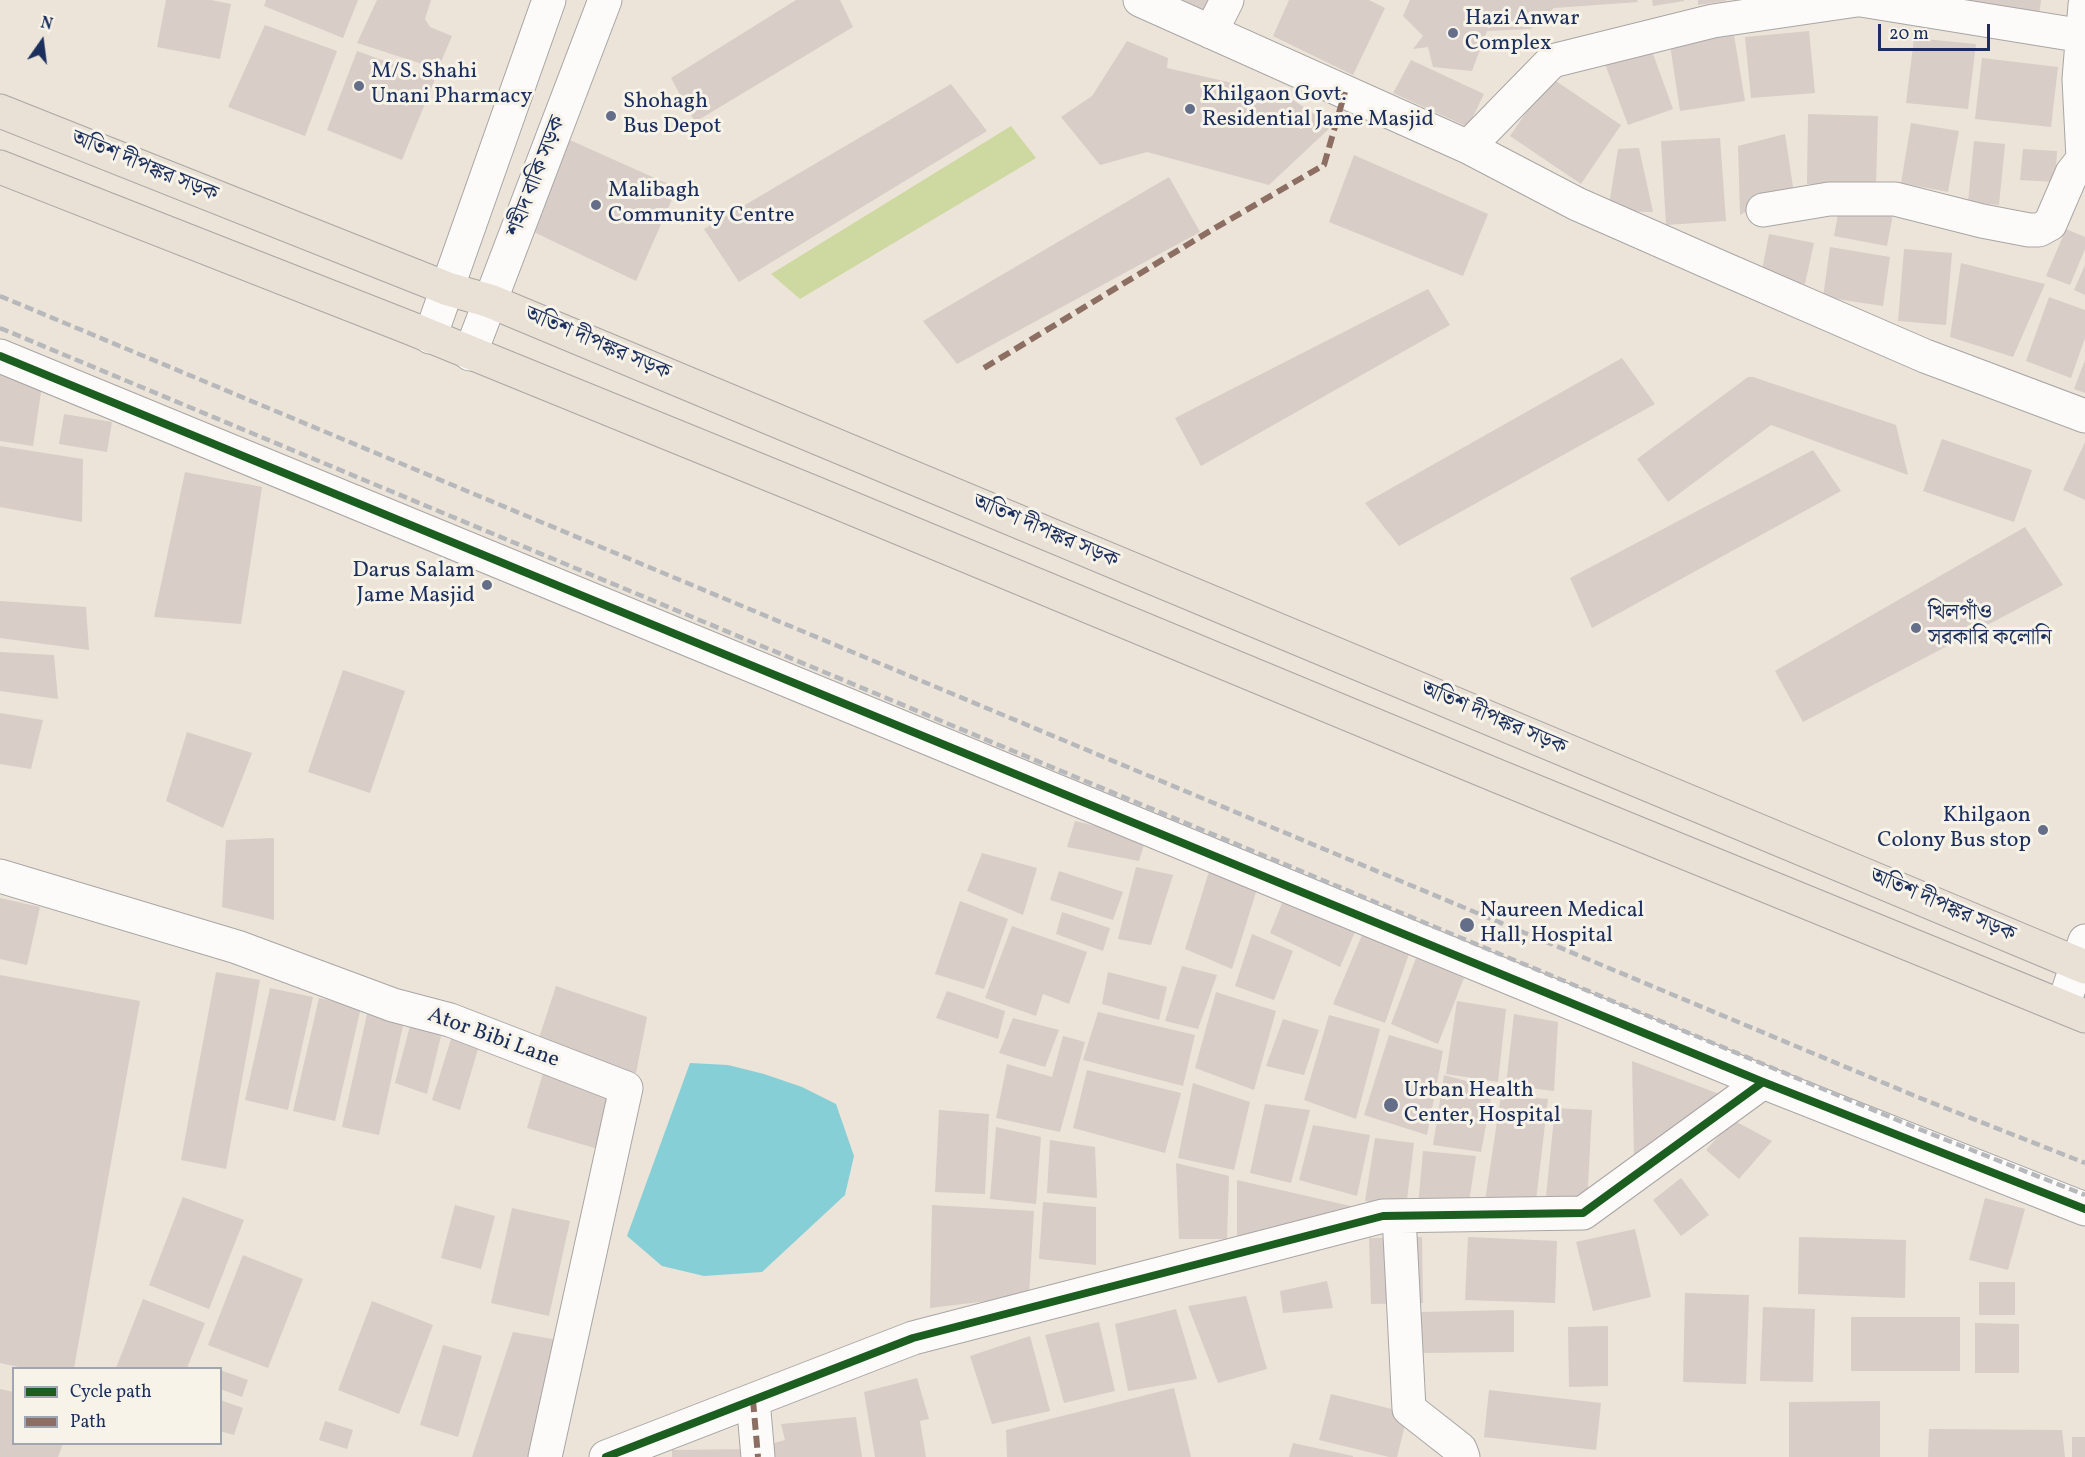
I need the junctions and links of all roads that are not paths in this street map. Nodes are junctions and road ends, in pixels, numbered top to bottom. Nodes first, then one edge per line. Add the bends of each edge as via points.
1 (549, 0) edge
2 (605, 0) edge
3 (1140, 0) edge
4 (1227, 0) edge
5 (1859, 0) edge
6 (2084, 20) edge
7 (1211, 32) junction
8 (0, 111) edge
9 (1467, 147) junction
10 (2084, 160) edge
11 (0, 167) edge
12 (1764, 210) dead end
13 (448, 289) junction
14 (490, 301) junction
15 (430, 337) junction
16 (470, 354) junction
17 (0, 356) edge
18 (2085, 416) edge
19 (0, 876) edge
20 (2082, 957) edge
21 (2074, 1011) edge
22 (1763, 1082) junction
23 (2085, 1209) edge
24 (1399, 1216) junction
25 (753, 1400) junction
26 (545, 1457) edge
27 (606, 1457) edge
28 (758, 1457) edge
29 (1463, 1457) edge

1 - 13 street
2 - 14 street, শহীদ বাকি সড়ক
3 - 7 street
4 - 7 street
5 - 6 street
5 - 9 street via 1713,21 1552,61
6 - 10 street via 2079,79
7 - 9 street
8 - 13 main road, অতিশ দীপঙ্কর সড়ক
9 - 18 street via 1577,204 1741,276 1925,356
10 - 12 street via 2073,173 2050,224 2039,230 1982,221 1895,199 1828,199
11 - 15 main road, অতিশ দীপঙ্কর সড়ক
13 - 14 main road, অতিশ দীপঙ্কর সড়ক
13 - 15 street
14 - 16 street, শহীদ বাকি সড়ক
14 - 20 main road, অতিশ দীপঙ্কর সড়ক
15 - 16 main road, অতিশ দীপঙ্কর সড়ক
16 - 21 main road, অতিশ দীপঙ্কর সড়ক
17 - 22 street
19 - 26 street, Ator Bibi Lane via 237,947 393,1005 450,1020 626,1088
20 - 21 street
22 - 23 street
22 - 24 street via 1583,1213
24 - 25 street via 1383,1216 913,1338
24 - 29 street via 1409,1409 1460,1449
25 - 27 street
25 - 28 street

